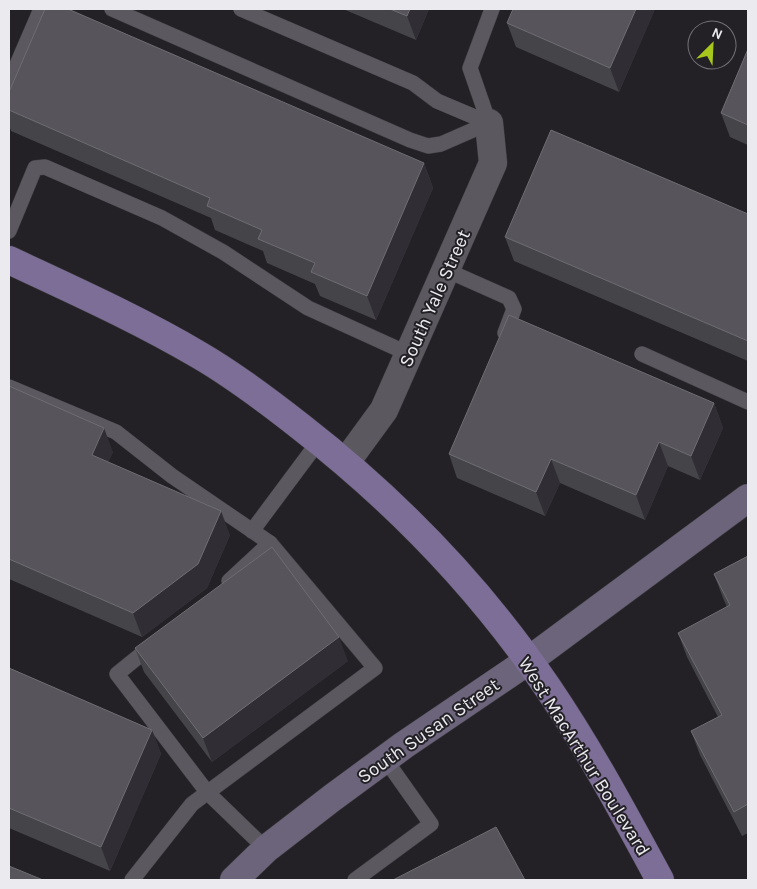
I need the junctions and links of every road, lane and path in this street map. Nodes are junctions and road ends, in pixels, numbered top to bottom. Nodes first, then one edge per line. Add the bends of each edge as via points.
1 (41, 9) edge
2 (112, 9) edge
3 (241, 9) edge
4 (492, 9) edge
5 (9, 83) edge
6 (490, 122) junction
7 (9, 231) edge
8 (9, 260) edge
9 (446, 270) junction
10 (500, 344) edge
11 (409, 354) junction
12 (642, 354) dead end
13 (9, 387) edge
14 (748, 402) edge
15 (319, 441) junction
16 (346, 462) junction
17 (748, 498) edge
18 (252, 531) junction
19 (270, 543) junction
20 (222, 588) edge
21 (162, 637) edge
22 (528, 661) junction
23 (385, 759) junction
24 (207, 792) junction
25 (266, 849) junction
26 (132, 880) edge
27 (234, 880) edge
28 (355, 880) edge
29 (660, 880) edge

1 - 5 lane
2 - 6 lane via 428,146 441,144
3 - 6 lane via 413,83 437,101
4 - 6 lane via 470,68
6 - 9 street, South Yale Street via 494,163
7 - 11 lane via 35,168 45,167 162,218 223,252 308,308
8 - 15 main road, West MacArthur Boulevard via 120,311 200,355 258,393
9 - 10 lane via 509,298 514,309
9 - 11 street, South Yale Street
11 - 16 street, South Yale Street via 384,410
12 - 14 lane
13 - 18 lane via 116,432 172,476
15 - 16 main road, West MacArthur Boulevard
15 - 18 lane
16 - 22 main road, West MacArthur Boulevard via 450,565 502,625
17 - 22 street, South Susan Street
18 - 19 lane
19 - 20 lane
19 - 24 lane via 375,668
21 - 24 lane via 117,674
22 - 23 street, South Susan Street
22 - 29 main road, West MacArthur Boulevard via 623,810
23 - 25 street, South Susan Street
23 - 28 lane via 431,824
24 - 25 lane
24 - 26 lane via 192,804
25 - 27 street, South Susan Street

